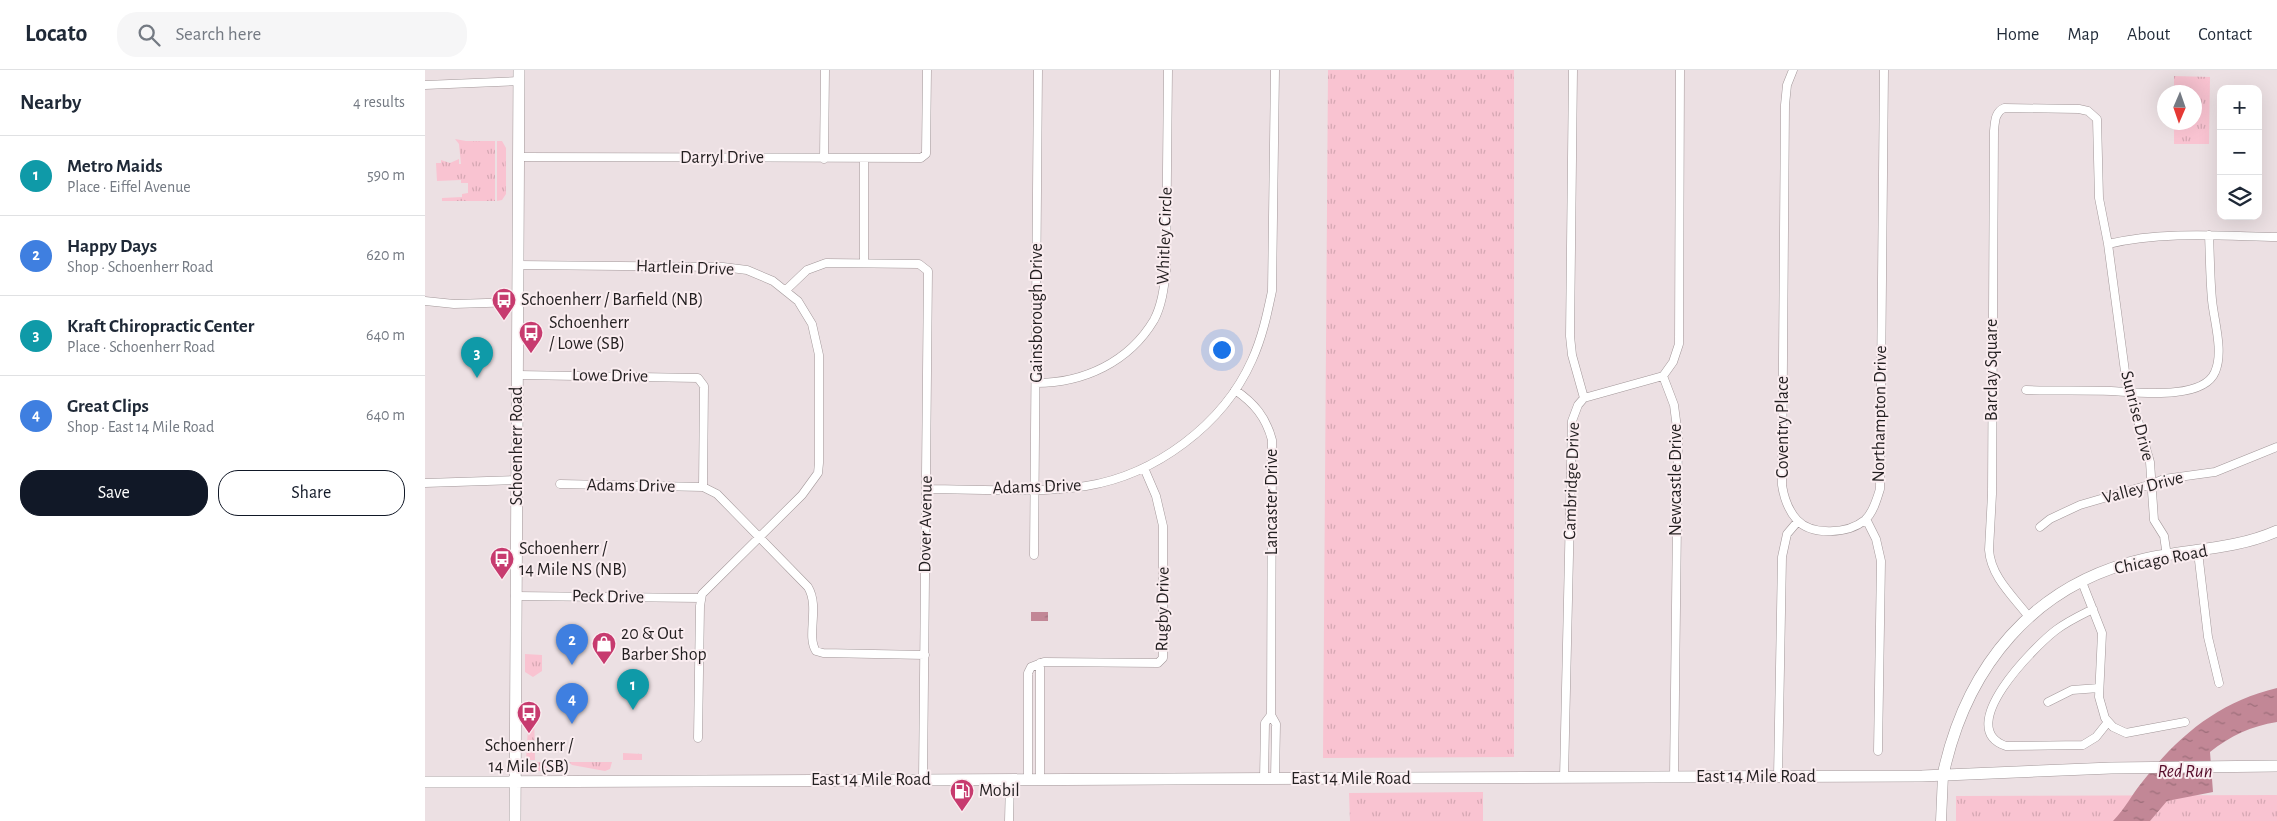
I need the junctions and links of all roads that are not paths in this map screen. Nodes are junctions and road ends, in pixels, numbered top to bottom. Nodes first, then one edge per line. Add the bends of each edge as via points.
1 (825, 70) edge
2 (927, 70) edge
3 (1038, 70) edge
4 (1168, 70) edge
5 (1275, 70) edge
6 (1573, 70) edge
7 (1680, 70) edge
8 (1793, 70) edge
9 (1884, 70) edge
10 (519, 76) edge
11 (425, 84) edge
12 (1999, 110) joint
13 (519, 157) junction
14 (825, 158) junction
15 (864, 158) junction
16 (2209, 235) junction
17 (2277, 237) edge
18 (2108, 244) junction
19 (864, 263) junction
20 (518, 265) junction
21 (785, 290) junction
22 (425, 301) edge
23 (518, 302) junction
24 (518, 375) junction
25 (1663, 376) junction
26 (1036, 383) junction
27 (1235, 390) junction
28 (2026, 390) dead end
29 (2129, 393) junction
30 (1584, 398) junction
31 (2277, 447) edge
32 (1144, 468) junction
33 (517, 480) junction
34 (425, 483) edge
35 (560, 484) dead end
36 (2152, 484) junction
37 (703, 487) junction
38 (927, 489) junction
39 (1035, 490) junction
40 (1866, 519) junction
41 (1798, 521) junction
42 (2039, 528) dead end
43 (2277, 531) edge
44 (759, 537) junction
45 (2198, 552) junction
46 (1034, 556) dead end
47 (2167, 556) junction
48 (2082, 582) junction
49 (515, 596) junction
50 (701, 598) junction
51 (2093, 608) junction
52 (2029, 617) junction
53 (925, 655) junction
54 (1040, 663) junction
55 (2219, 683) dead end
56 (2099, 688) junction
57 (2048, 702) dead end
58 (2108, 722) junction
59 (2185, 722) dead end
60 (698, 738) dead end
61 (1878, 751) dead end
62 (2277, 766) edge
63 (1943, 775) junction
64 (1778, 776) junction
65 (1674, 777) junction
66 (1564, 778) junction
67 (1270, 779) junction
68 (923, 780) junction
69 (1010, 780) junction
70 (1034, 780) junction
71 (425, 782) edge
72 (514, 782) junction
73 (515, 821) edge
74 (1009, 821) edge
75 (1941, 821) edge

1 - 14 street
2 - 15 street, Darryl Drive via 924,156 918,159
3 - 26 street, Gainsborough Drive
4 - 26 street, Whitley Circle via 1166,271 1154,319 1135,344 1109,364 1074,380
5 - 27 street via 1272,291 1257,349
6 - 30 street, Cambridge Drive via 1570,336
7 - 25 street via 1679,344 1673,362
8 - 41 street, Coventry Place via 1787,85 1785,105 1782,485 1787,505
9 - 40 street, Northampton Drive via 1881,479 1878,498
10 - 11 street
10 - 13 main road, Schoenherr Road
12 - 18 street, Sunrise Drive via 2079,109 2094,114 2099,198
12 - 52 street, Barclay Square via 1994,131 1989,550 1997,577
13 - 14 street, Darryl Drive
13 - 20 main road, Schoenherr Road
14 - 15 street, Darryl Drive
15 - 19 street
16 - 17 street
16 - 18 street via 2139,238
16 - 29 street via 2211,295 2218,352 2215,373 2209,381 2190,389 2140,395
18 - 29 street, Sunrise Drive
19 - 21 street via 819,264 797,277
19 - 38 street, Dover Avenue via 919,264 927,268
20 - 21 street, Hartlein Drive via 734,268 762,275
20 - 23 main road, Schoenherr Road
21 - 44 street, Hartlein Drive via 806,313 819,346 818,473 811,485
22 - 23 street via 454,304
23 - 24 main road, Schoenherr Road
24 - 33 main road, Schoenherr Road
24 - 37 street, Lowe Drive via 685,377 701,380 704,386
25 - 30 street
25 - 65 street, Newcastle Drive via 1674,405 1678,436
26 - 39 street, Gainsborough Drive
27 - 32 street, Adams Drive via 1213,418 1196,433
27 - 67 street, Lancaster Drive via 1258,408 1272,440 1271,715 1276,724
28 - 29 street
29 - 36 street, Sunrise Drive via 2145,445
30 - 66 street, Cambridge Drive via 1573,420
31 - 36 street, Valley Drive via 2215,472 2164,479
32 - 39 street, Adams Drive via 1088,486
32 - 54 street, Rugby Drive via 1156,496 1163,526 1163,658 1154,663
33 - 34 street
33 - 49 main road, Schoenherr Road
35 - 37 street, Adams Drive
36 - 42 street, Valley Drive via 2080,505
36 - 47 street, Sunrise Drive via 2155,520 2165,538
37 - 44 street via 717,494
38 - 39 street, Adams Drive
38 - 53 street, Dover Avenue
39 - 46 street, Gainsborough Drive
40 - 41 street via 1836,531 1814,529
40 - 61 street via 1876,539 1881,561
41 - 64 street via 1785,539 1782,557
43 - 45 main road, Chicago Road via 2242,544
44 - 50 street, Hartlein Drive
44 - 53 street via 811,592 817,651 823,654
45 - 47 main road, Chicago Road
45 - 55 street via 2208,637
47 - 48 main road, Chicago Road via 2124,564
48 - 51 street
48 - 52 main road, Chicago Road via 2054,597
49 - 50 street, Peck Drive
49 - 72 main road, Schoenherr Road
50 - 60 street
51 - 56 street via 2103,643
51 - 58 street via 2057,630 2026,658 1993,707 1987,723 1996,743 2006,746 2074,746 2089,742
52 - 63 main road, Chicago Road via 1997,650 1975,685 1959,718
53 - 68 street, Dover Avenue
54 - 70 street
54 - 70 street via 1031,667 1029,673
56 - 57 street via 2073,690
56 - 58 street via 2100,707
58 - 59 street via 2119,732 2126,733
62 - 63 main road, East 14 Mile Road via 2142,767
63 - 64 main road, East 14 Mile Road
63 - 75 street
64 - 65 main road, East 14 Mile Road
65 - 66 main road, East 14 Mile Road
66 - 67 main road, East 14 Mile Road
67 - 70 main road, East 14 Mile Road
68 - 69 main road, East 14 Mile Road
68 - 72 main road, East 14 Mile Road
69 - 70 main road, East 14 Mile Road
69 - 74 street
71 - 72 main road, East 14 Mile Road
72 - 73 main road, Schoenherr Road

